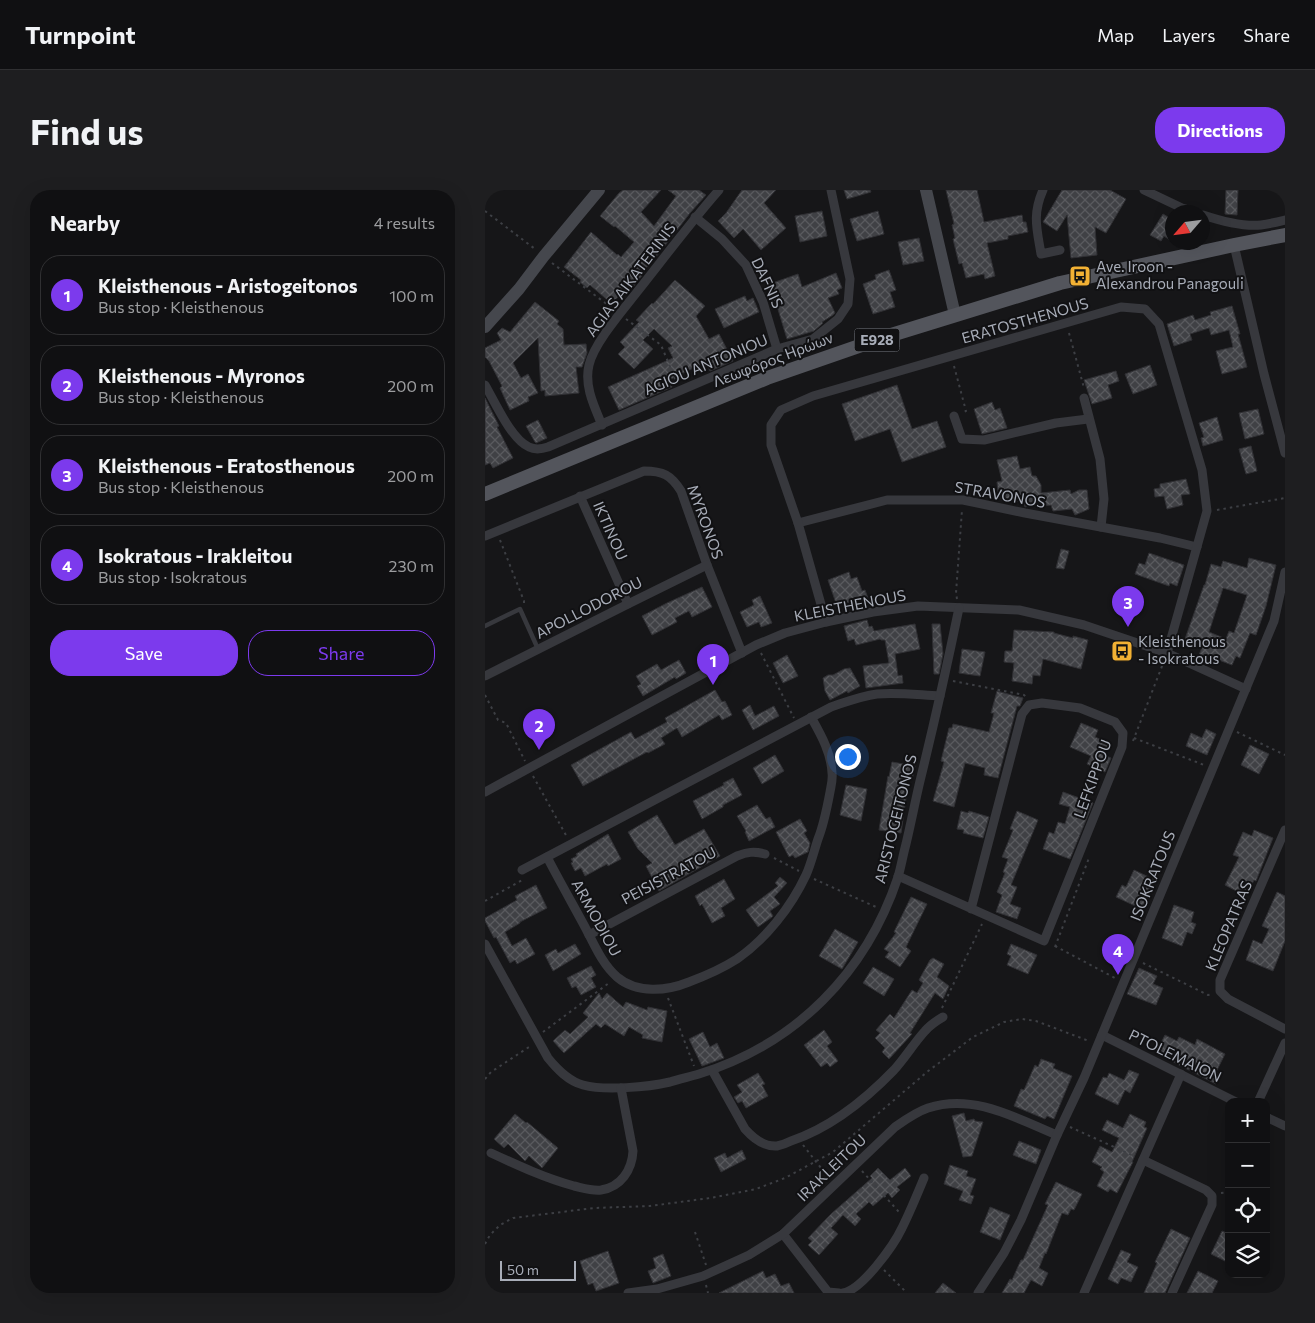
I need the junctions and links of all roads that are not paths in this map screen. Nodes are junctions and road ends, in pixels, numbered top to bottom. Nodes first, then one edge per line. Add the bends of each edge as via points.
1 (599, 190) edge
2 (719, 190) edge
3 (831, 190) edge
4 (926, 190) edge
5 (1043, 190) edge
6 (1143, 190) edge
7 (1158, 193) edge
8 (1176, 205) edge
9 (695, 217) junction
10 (1210, 218) edge
11 (1285, 220) edge
12 (1285, 235) edge
13 (1234, 245) junction
14 (1061, 250) dead end
15 (955, 315) junction
16 (485, 326) edge
17 (777, 349) junction
18 (485, 385) edge
19 (1084, 398) road end
20 (954, 416) road end
21 (1088, 419) junction
22 (601, 425) junction
23 (1285, 453) edge
24 (485, 494) edge
25 (580, 496) junction
26 (798, 524) junction
27 (1101, 527) junction
28 (485, 536) edge
29 (1197, 547) junction
30 (707, 566) junction
31 (1285, 572) edge
32 (628, 604) junction
33 (959, 608) junction
34 (826, 622) junction
35 (485, 626) edge
36 (539, 649) junction
37 (742, 653) junction
38 (1167, 654) junction
39 (485, 676) edge
40 (1246, 688) junction
41 (940, 696) junction
42 (811, 717) junction
43 (485, 792) edge
44 (1285, 830) edge
45 (765, 854) road end
46 (547, 857) junction
47 (522, 870) road end
48 (898, 876) junction
49 (971, 909) junction
50 (589, 935) junction
51 (485, 944) edge
52 (943, 1017) road end
53 (1285, 1029) edge
54 (1102, 1035) junction
55 (1285, 1042) edge
56 (712, 1070) junction
57 (1181, 1074) junction
58 (621, 1088) junction
59 (1228, 1098) edge
60 (1260, 1098) edge
61 (1270, 1119) edge
62 (1285, 1126) edge
63 (1057, 1135) junction
64 (491, 1153) dead end
65 (1143, 1160) junction
66 (924, 1178) dead end
67 (783, 1234) junction
68 (827, 1292) edge
69 (628, 1293) edge
70 (841, 1293) edge
71 (978, 1293) edge
72 (1084, 1293) edge
73 (1172, 1293) edge

1 - 16 street
2 - 9 street, AGIAS AIKATERINIS
3 - 17 street, AGIOU ANTONIOU via 850,279 848,304 838,319 813,339
4 - 15 street
5 - 14 street via 1035,220 1041,254
6 - 7 street
7 - 8 street
9 - 17 street, DAFNIS via 722,238 746,265 763,302
9 - 22 street, AGIAS AIKATERINIS via 596,348 589,365 588,379
10 - 11 street via 1259,225
12 - 13 main road, Λεωφόρος Ηρώων / E928
13 - 15 main road, Λεωφόρος Ηρώων / E928 via 1059,284
13 - 23 street
15 - 24 main road, Λεωφόρος Ηρώων / E928 via 767,378
17 - 22 street, AGIOU ANTONIOU
18 - 22 street, AGIOU ANTONIOU via 515,436 530,448 548,447
19 - 21 street
20 - 21 street via 962,439 976,440
21 - 27 street via 1100,459 1104,499
25 - 28 street, MYRONOS
25 - 30 street, MYRONOS via 644,470 668,476 681,491
25 - 32 street, IKTINOU
26 - 27 street, STRAVONOS via 887,500 963,500
26 - 29 street, ERATOSTHENOUS via 771,445 771,425 781,410 813,396 1121,307 1145,309 1159,324 1201,470 1207,511
26 - 34 street, ERATOSTHENOUS
27 - 29 street, STRAVONOS
29 - 38 street, ERATOSTHENOUS
30 - 32 street, APOLLODOROU
30 - 37 street, MYRONOS
31 - 40 street, ISOKRATOUS via 1274,621
32 - 36 street, APOLLODOROU
33 - 34 street, KLEISTHENOUS via 918,606
33 - 38 street, KLEISTHENOUS via 1019,610 1084,624
33 - 41 street, ARISTOGEITONOS
34 - 37 street, KLEISTHENOUS via 785,633
35 - 36 lane via 520,609
36 - 39 street, APOLLODOROU
37 - 43 street, KLEISTHENOUS
38 - 40 street, KLEISTHENOUS
40 - 54 street, ISOKRATOUS
41 - 42 street via 877,694 831,707
41 - 48 street, ARISTOGEITONOS
42 - 46 street
42 - 50 street, ARMODIOU via 823,739 833,774 824,823 806,875 778,920 758,941 737,959 705,976 682,985 653,989 636,987 617,977 601,958
44 - 53 street, KLEOPATRAS via 1220,980 1220,991 1229,999
45 - 50 street, PEISISTRATOU via 747,852 737,856
46 - 47 street
46 - 50 street, ARMODIOU
48 - 49 street
48 - 56 street, ARISTOGEITONOS via 871,939 836,987 779,1036
49 - 49 street, LEFKIPPOU via 1044,941 1122,747 1123,733 1115,722 1080,708 1042,703 1029,705 1022,714
51 - 58 street, ARISTOGEITONOS via 548,1058 558,1070 583,1085
52 - 56 street via 924,1032 894,1070 871,1092 828,1124 778,1146 759,1142 751,1136
54 - 57 street, PTOLEMAION
54 - 63 street, ISOKRATOUS
55 - 60 street
56 - 58 street, ARISTOGEITONOS via 663,1083
57 - 59 street, PTOLEMAION
57 - 65 street
58 - 64 street via 633,1159 626,1175 612,1187 589,1190 550,1179
61 - 62 street
63 - 67 street, IRAKLEITOU via 979,1104 943,1104 927,1108 895,1127
63 - 71 street, ISOKRATOUS via 1021,1220
65 - 72 street
65 - 73 street via 1213,1196 1212,1205
66 - 70 street via 901,1230 878,1264 856,1287
67 - 68 street
67 - 69 street, IRAKLEITOU via 749,1255 709,1273 679,1284
68 - 70 street

